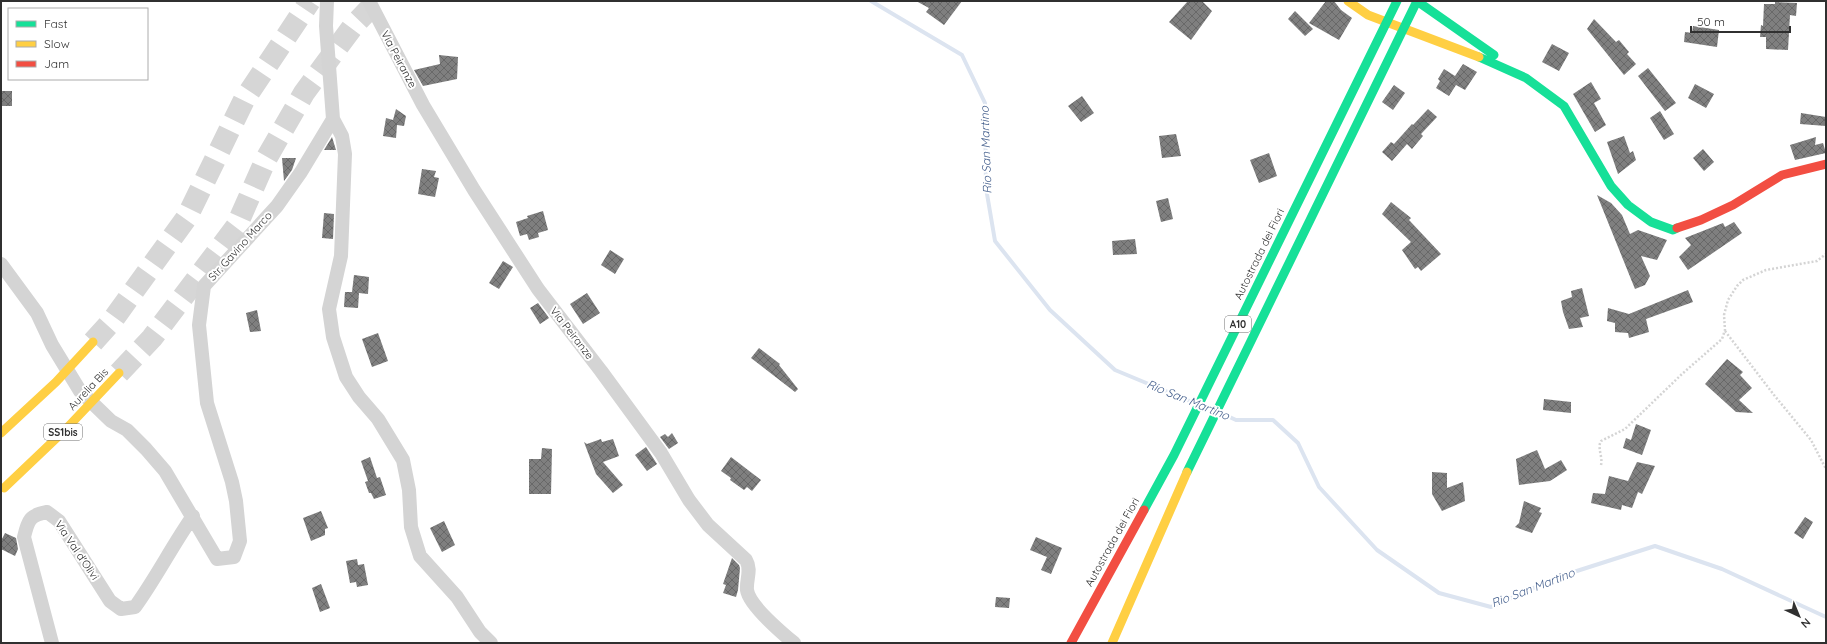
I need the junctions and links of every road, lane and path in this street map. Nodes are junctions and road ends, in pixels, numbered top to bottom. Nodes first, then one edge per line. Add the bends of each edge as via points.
1 (327, 1) edge
2 (369, 1) edge
3 (1348, 1) edge
4 (1397, 1) edge
5 (1417, 1) edge
6 (1526, 78) junction
7 (333, 119) junction
8 (1826, 164) edge
9 (1826, 254) edge
10 (1, 264) edge
11 (1725, 330) junction
12 (93, 342) tunnel mouth
13 (119, 373) tunnel mouth
14 (1, 433) edge
15 (1601, 465) dead end
16 (1826, 470) edge
17 (4, 488) dead end
18 (193, 516) junction
19 (52, 643) edge
20 (491, 643) edge
21 (794, 643) edge
22 (1071, 643) edge
23 (1112, 643) edge

1 - 7 street via 326,26
2 - 21 street, Via Peiranze via 423,104 524,268 661,454 689,500 708,524 746,560 750,567 747,592 763,615
3 - 6 main road via 1368,15 1484,59
4 - 22 main road, Autostrada dei Fiori / A10, bridge via 1174,455
5 - 6 main road
5 - 23 main road, A10, bridge via 1191,462
6 - 8 main road via 1564,106 1611,186 1628,205 1651,222 1672,230 1733,205 1782,175
7 - 18 street, Str. Gavino Marco via 302,172 277,206 204,286 199,325 207,403 236,501 240,541 234,557 217,559
7 - 20 street via 342,136 345,154 341,256 329,309 333,337 346,377 378,419 404,460 411,527 420,556 457,597 480,632
9 - 11 path via 1817,261 1766,270 1743,280 1728,300 1724,315
10 - 18 street via 37,313 52,344 80,390 111,421 127,430 146,449 165,472
11 - 15 path via 1720,341 1631,424 1601,441
11 - 16 path via 1811,440
12 - 14 main road, bridge via 56,382
13 - 17 main road, Aurelia Bis / SS1bis, bridge via 66,429
18 - 19 street, Via Val d'Olivi via 135,607 121,609 110,601 59,520 47,512 36,514 28,522 24,537

